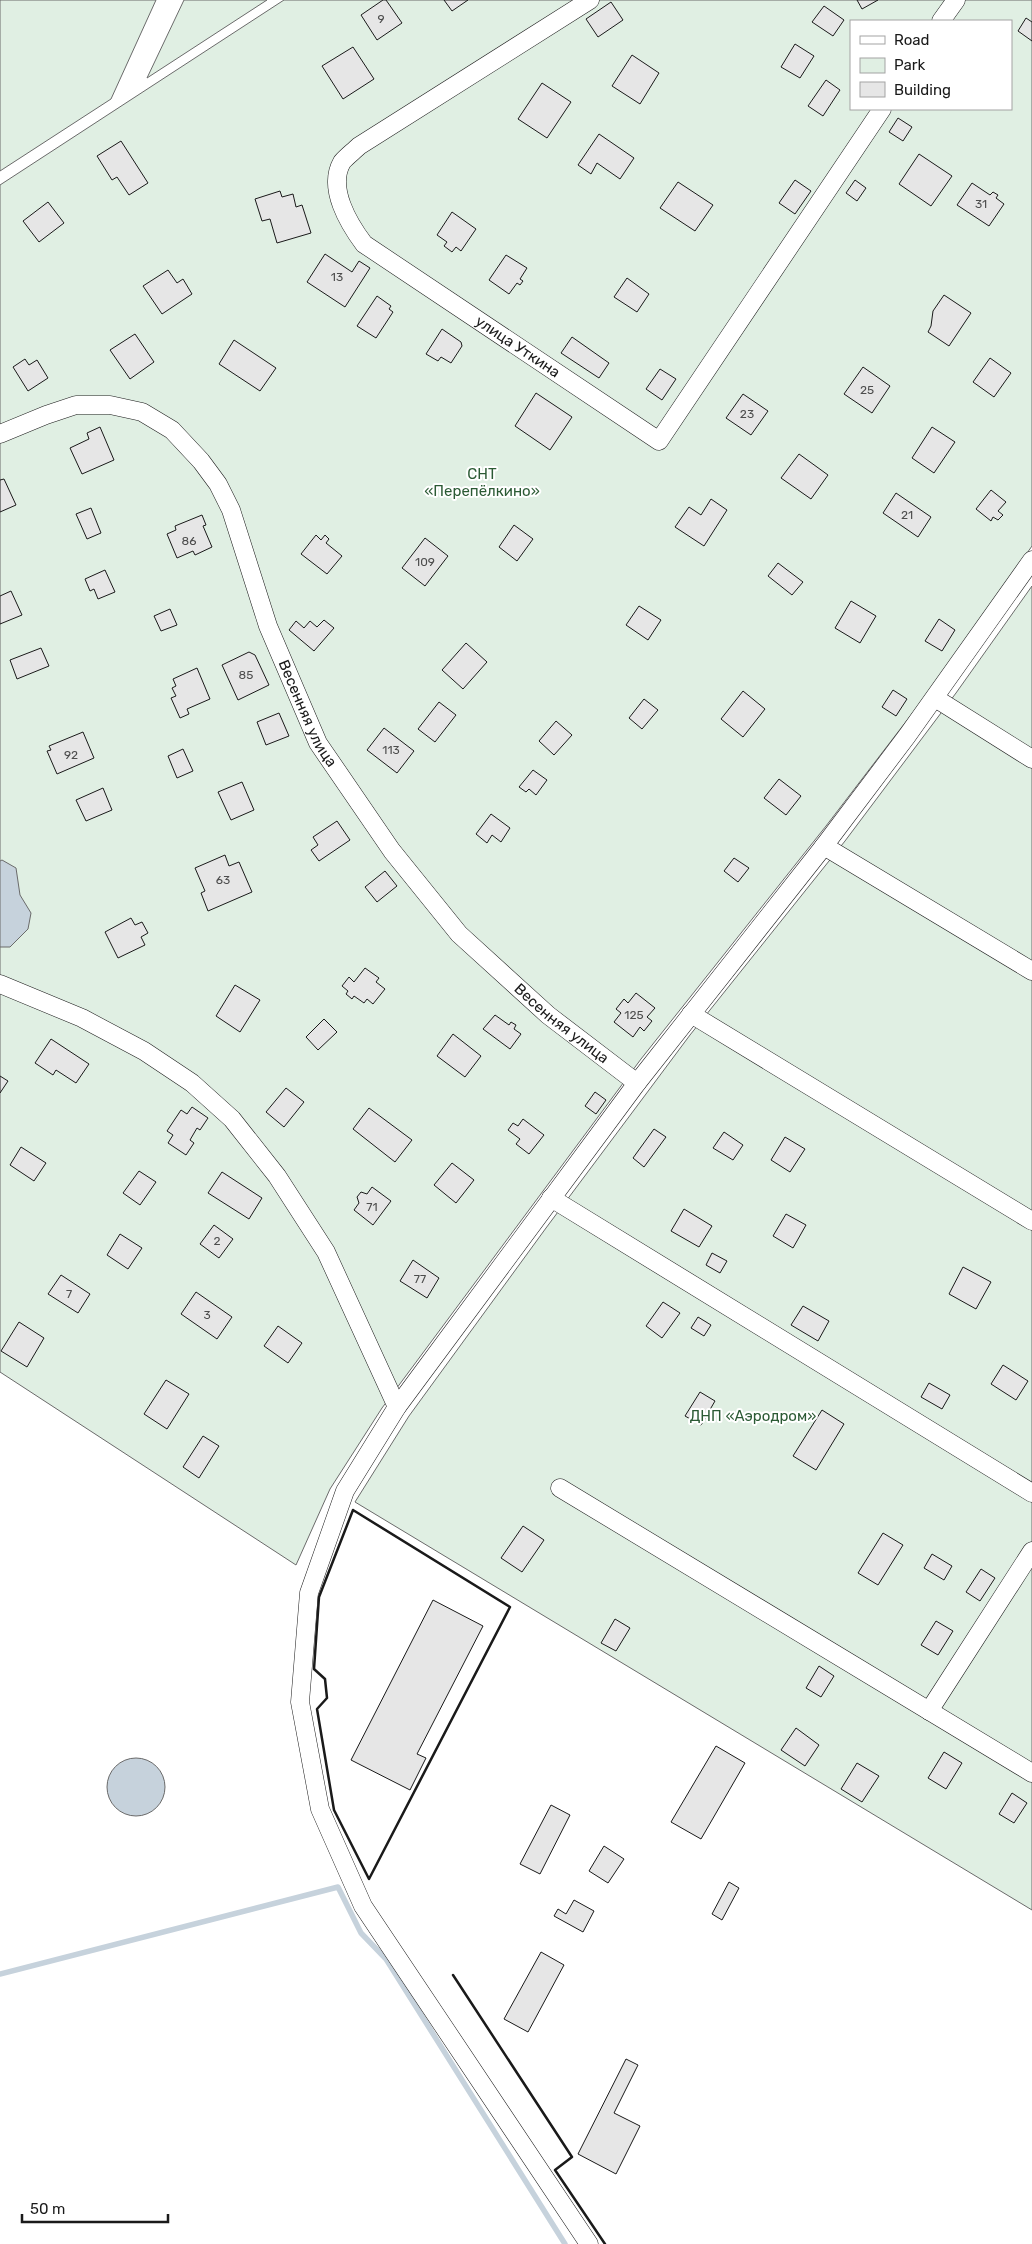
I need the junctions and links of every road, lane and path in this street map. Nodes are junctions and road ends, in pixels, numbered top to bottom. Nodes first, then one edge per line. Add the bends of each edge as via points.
1 (590, 0) edge
2 (956, 0) edge
3 (942, 20) edge
4 (881, 110) edge
5 (0, 434) edge
6 (1032, 560) edge
7 (935, 698) junction
8 (1032, 759) edge
9 (824, 846) junction
10 (1032, 972) edge
11 (0, 984) edge
12 (691, 1014) junction
13 (637, 1083) junction
14 (552, 1198) junction
15 (1032, 1221) edge
16 (397, 1407) junction
17 (560, 1488) dead end
18 (1032, 1492) edge
19 (1032, 1550) edge
20 (929, 1711) junction
21 (1032, 1773) edge
22 (589, 2244) edge

1 - 4 street, улица Уткина via 359,146 342,162 336,184 351,226 364,244 659,441
2 - 3 street
5 - 13 street, Весенняя улица via 76,405 110,404 142,412 172,430 201,460 218,484 230,510 268,626 318,743 392,851 459,934 548,1015
6 - 7 street
7 - 8 street
7 - 9 street
9 - 10 street
9 - 12 street
11 - 16 street via 82,1018 144,1051 192,1083 232,1119 277,1176 326,1252
12 - 13 street
12 - 15 street
13 - 14 street
14 - 16 street
14 - 18 street
16 - 22 street via 345,1491 309,1593 300,1702 320,1809 363,1906
17 - 20 street
19 - 20 street
20 - 21 street

